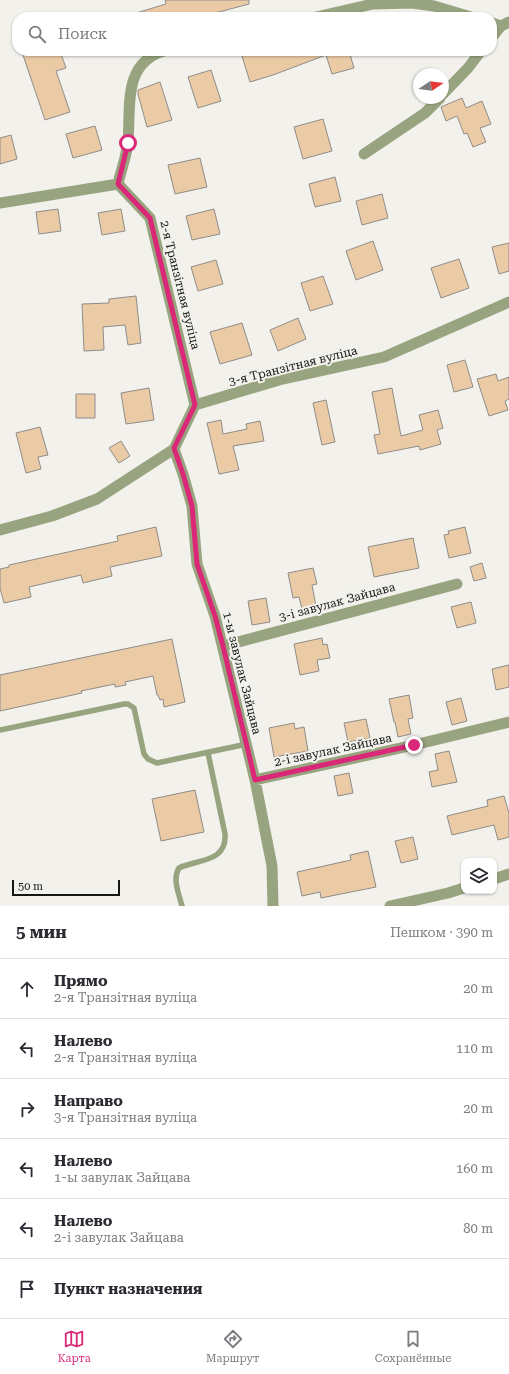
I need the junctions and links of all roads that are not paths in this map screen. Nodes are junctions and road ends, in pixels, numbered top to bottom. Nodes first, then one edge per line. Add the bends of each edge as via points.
1 (338, 12) edge
2 (454, 12) edge
3 (154, 56) edge
4 (477, 56) edge
5 (449, 88) edge
6 (434, 104) edge
7 (364, 154) dead end
8 (118, 184) junction
9 (0, 203) edge
10 (509, 302) edge
11 (195, 405) junction
12 (174, 448) junction
13 (0, 530) edge
14 (457, 584) dead end
15 (223, 646) junction
16 (509, 722) edge
17 (0, 730) edge
18 (247, 744) junction
19 (208, 753) junction
20 (255, 780) junction
21 (509, 874) edge
22 (497, 878) edge
23 (461, 889) edge
24 (182, 906) edge
25 (273, 906) edge
26 (390, 906) edge

1 - 2 street via 372,4 412,3
3 - 8 street via 145,61 131,84 128,143
4 - 5 street
6 - 7 street via 425,113
8 - 9 street
8 - 11 street, 2-я Транзітная вуліца via 150,218
10 - 11 street, 3-я Транзітная вуліца via 384,357 279,380
11 - 12 street
12 - 13 street via 97,499 52,516
12 - 15 street, 1-ы завулак Зайцава via 192,506 197,564
14 - 15 street, 3-і завулак Зайцава
15 - 18 street, 1-ы завулак Зайцава
16 - 20 street, 2-і завулак Зайцава
17 - 19 lane via 128,704 134,708 144,754 152,762 157,764
18 - 19 lane
18 - 20 street, 1-ы завулак Зайцава
19 - 24 lane via 226,842 224,848 212,858 179,868 176,872
20 - 25 street, 1-ы завулак Зайцава via 272,866
21 - 22 street
23 - 26 street

